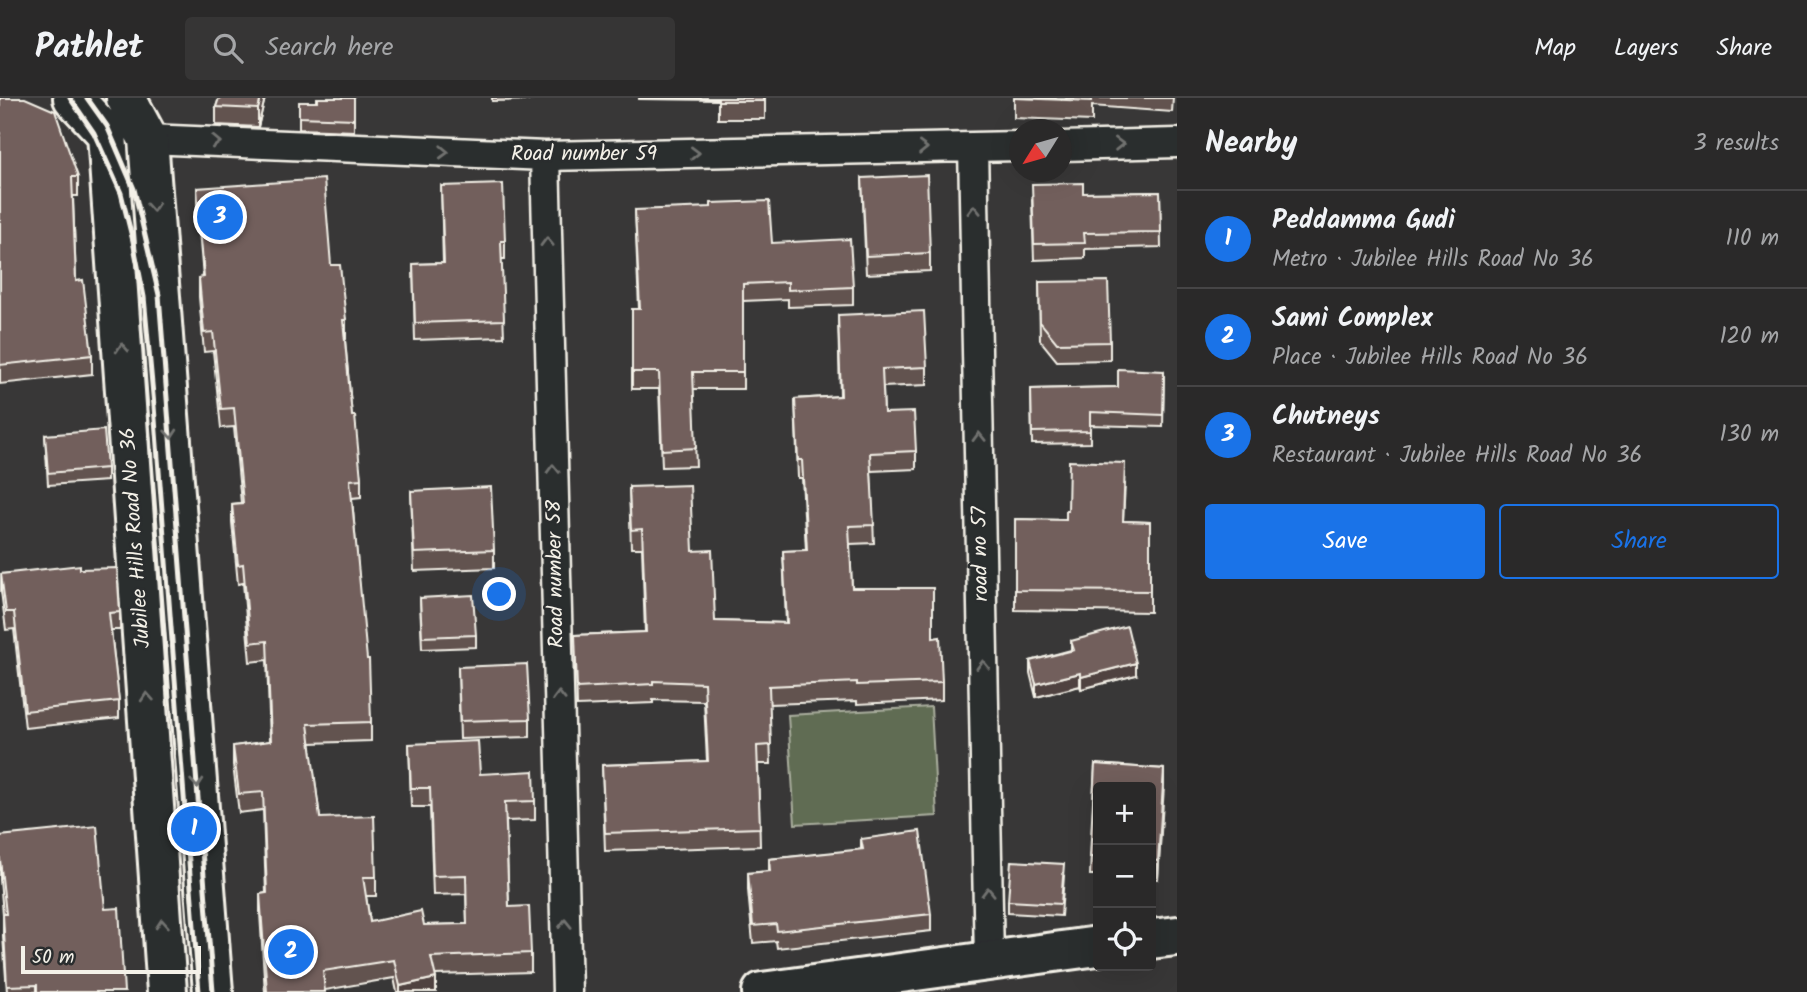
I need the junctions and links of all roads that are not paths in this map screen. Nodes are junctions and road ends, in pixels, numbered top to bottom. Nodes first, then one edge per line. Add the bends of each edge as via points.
1 (73, 98) edge
2 (126, 98) edge
3 (145, 98) edge
4 (148, 139) junction
5 (1177, 143) edge
6 (1009, 146) edge
7 (1072, 146) edge
8 (973, 147) junction
9 (545, 156) junction
10 (167, 381) junction
11 (125, 386) junction
12 (1177, 936) edge
13 (1156, 938) edge
14 (1093, 947) edge
15 (989, 960) junction
16 (167, 992) edge
17 (213, 992) edge
18 (567, 992) edge
19 (762, 992) edge

11 -> 1 main road, Jubilee Hills Road No 36 via 107,134
2 - 4 main road, Jubilee Hills Road No 36
3 - 4 main road
4 -> 9 street, Road number 59
4 -> 10 main road, Jubilee Hills Road No 36
7 -> 5 street
6 - 8 street, Road number 59
9 -> 8 street, Road number 59
15 -> 8 street, road no 57
18 -> 9 street, Road number 58
10 - 11 main road
10 -> 17 main road, Jubilee Hills Road No 36
16 -> 11 main road, Jubilee Hills Road No 36
12 - 13 main road
14 - 15 main road
15 - 19 main road

